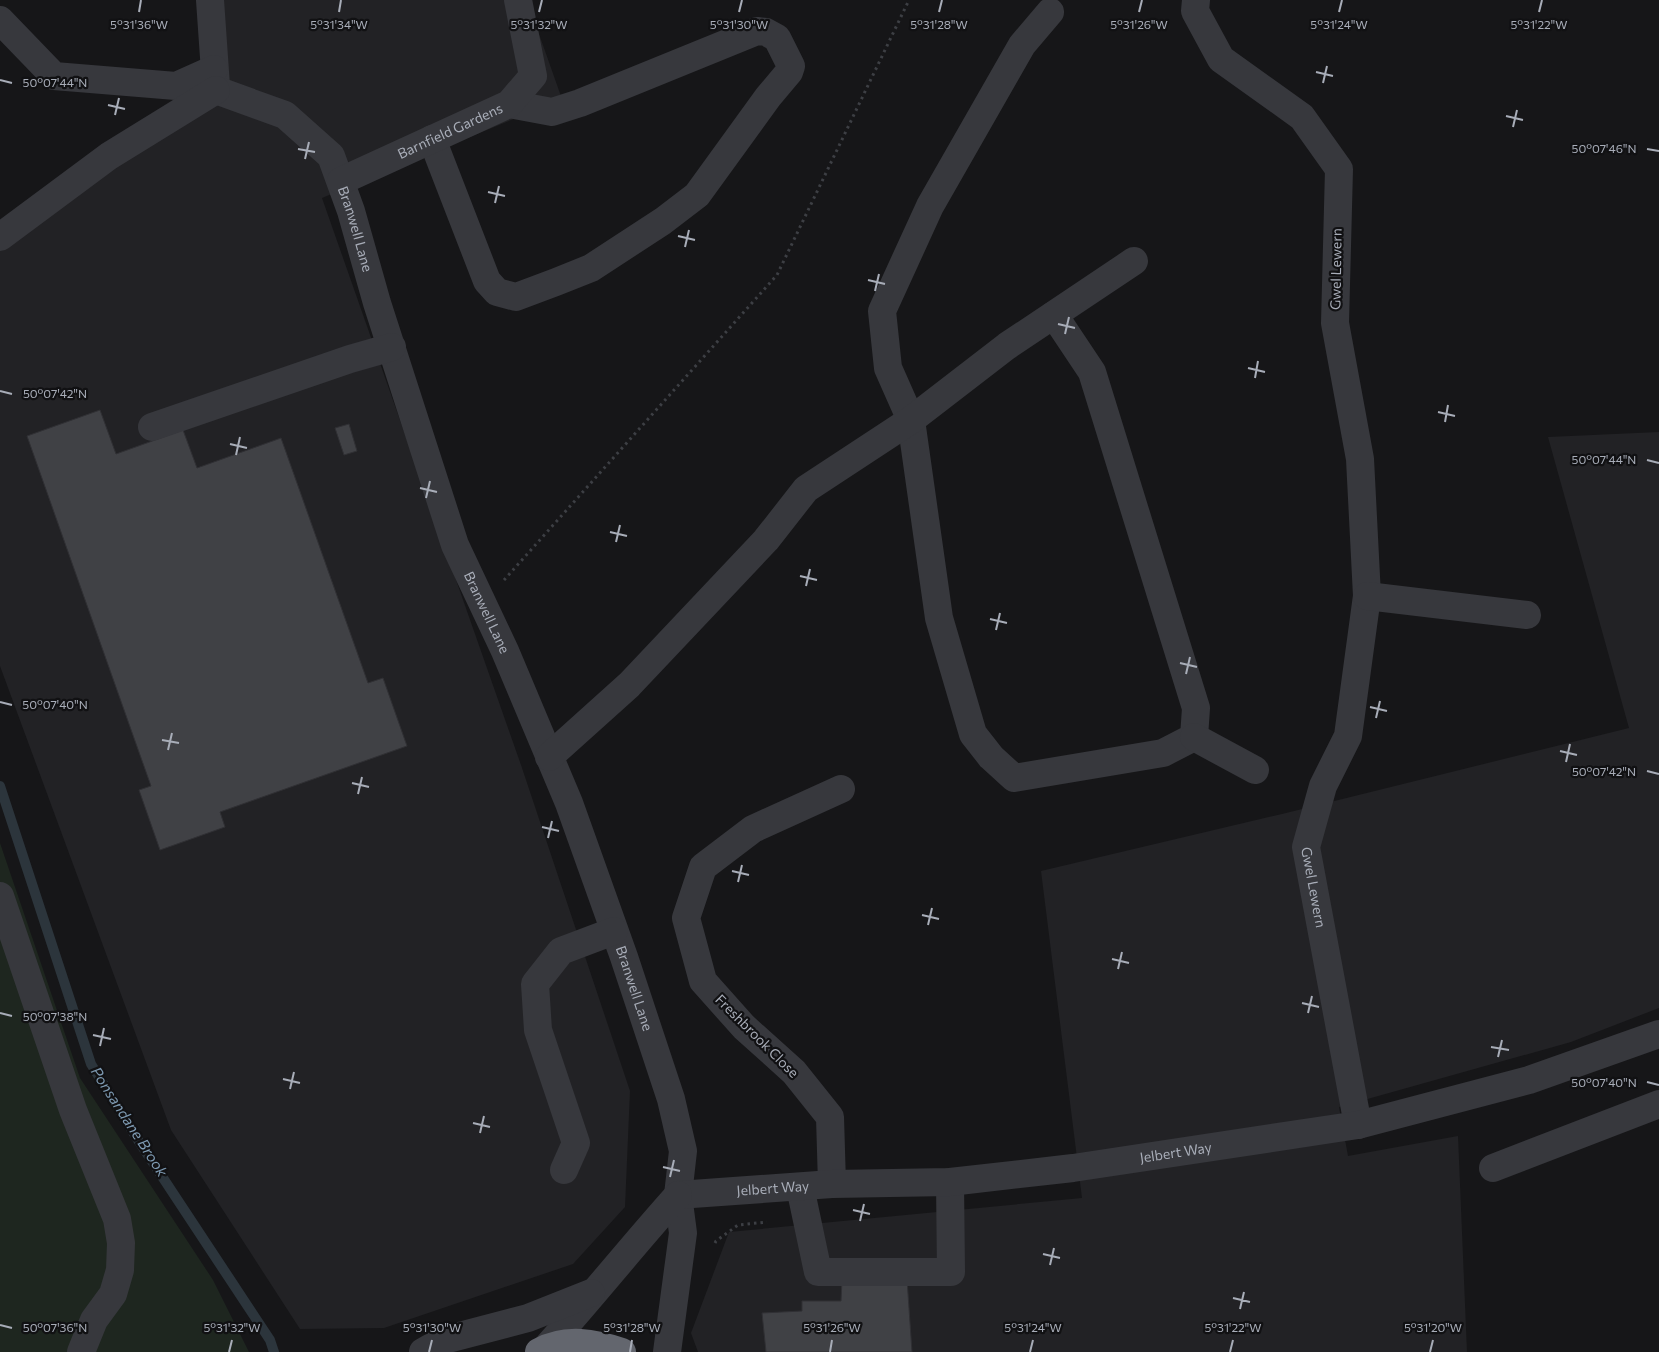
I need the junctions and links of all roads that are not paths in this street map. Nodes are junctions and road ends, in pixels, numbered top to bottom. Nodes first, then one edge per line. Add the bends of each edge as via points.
1 (210, 0) edge
2 (518, 0) edge
3 (1196, 0) edge
4 (1050, 12) dead end
5 (0, 20) edge
6 (215, 80) junction
7 (509, 104) junction
8 (432, 139) junction
9 (341, 181) junction
10 (0, 237) edge
11 (1134, 261) dead end
12 (1054, 315) junction
13 (392, 347) junction
14 (911, 420) junction
15 (152, 428) dead end
16 (1367, 596) junction
17 (1527, 615) dead end
18 (1194, 737) junction
19 (549, 757) junction
20 (1255, 770) dead end
21 (841, 789) dead end
22 (0, 896) edge
23 (614, 931) junction
24 (1659, 1034) edge
25 (1659, 1104) edge
26 (1358, 1125) junction
27 (1493, 1168) dead end
28 (564, 1170) dead end
29 (950, 1182) junction
30 (832, 1184) junction
31 (800, 1186) junction
32 (678, 1195) junction
33 (597, 1291) junction
34 (542, 1350) edge
35 (81, 1352) edge
36 (423, 1352) edge
37 (622, 1352) edge
38 (667, 1352) edge

1 - 6 street
2 - 7 street, Barnfield Gardens via 534,76
3 - 16 street, Gwel Lewern via 1195,11 1221,60 1302,117 1339,169 1335,323 1360,459
4 - 14 street via 1022,45 935,198 882,311 888,368
5 - 6 street via 54,76 176,86
6 - 9 street, Branwell Lane via 285,115 332,156
6 - 10 street
7 - 8 street, Barnfield Gardens
7 - 8 street via 552,112 757,31 777,38 791,66 697,195 590,268 516,297 497,292 487,280
8 - 9 street, Barnfield Gardens
9 - 13 street, Branwell Lane
11 - 12 street
12 - 14 street via 1007,346
12 - 18 street via 1092,372 1196,708
13 - 15 street
13 - 19 street, Branwell Lane via 455,545 505,651
14 - 18 street via 939,618 973,734 991,757 1014,778 1163,753
14 - 19 street via 806,489 766,540 629,685
16 - 17 street
16 - 26 street, Gwel Lewern via 1348,736 1323,786 1306,847
18 - 20 street
19 - 23 street, Branwell Lane via 569,803
21 - 30 street, Freshbrook Close via 753,829 703,867 686,918 703,981 744,1027 794,1072 830,1117
22 - 35 street via 73,1110 117,1219 120,1235 120,1270 113,1294 94,1320
23 - 28 street via 561,951 535,984 538,1030 576,1143
23 - 32 street, Branwell Lane via 671,1099 683,1150
24 - 26 street, Jelbert Way via 1529,1080
25 - 27 street
26 - 29 street, Jelbert Way via 1074,1168
29 - 30 street, Jelbert Way
29 - 31 street via 951,1272 818,1272
30 - 31 street, Jelbert Way
31 - 32 street, Jelbert Way
32 - 33 street
32 - 38 street, Branwell Lane via 683,1233
33 - 34 street
33 - 36 street via 528,1318 444,1340
34 - 37 highway via 572,1342 599,1344

